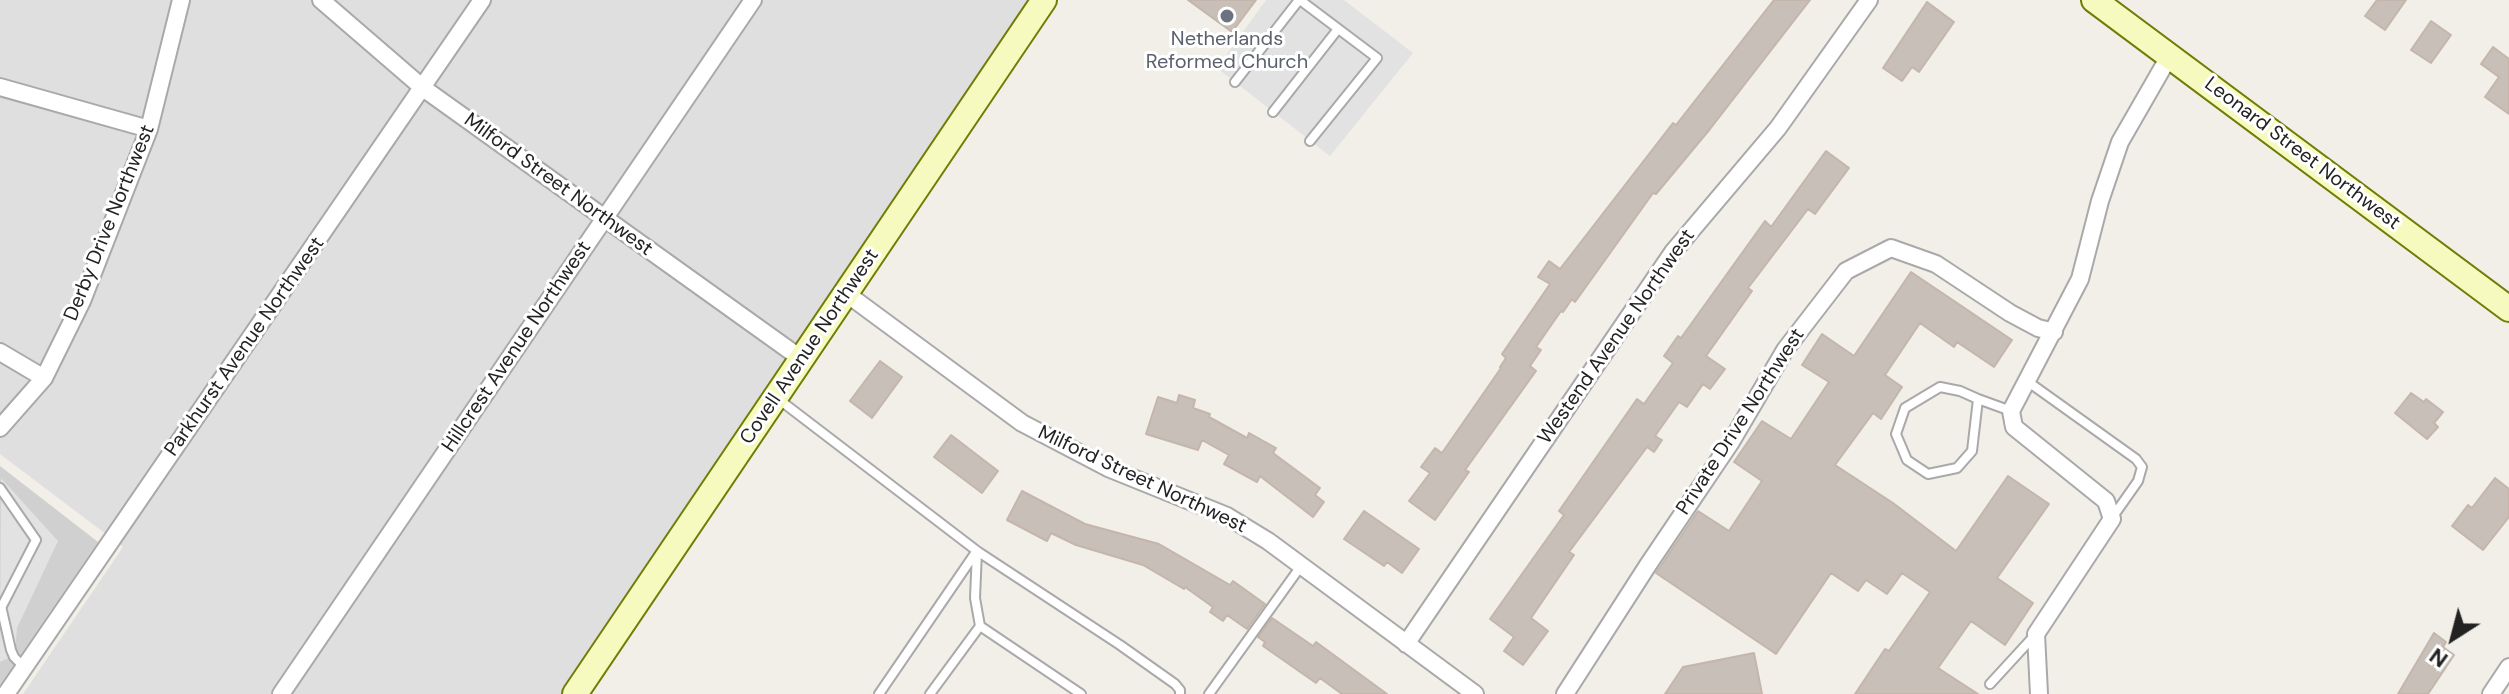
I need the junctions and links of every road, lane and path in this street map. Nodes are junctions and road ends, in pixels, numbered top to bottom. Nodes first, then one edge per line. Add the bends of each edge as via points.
1 (181, 0) edge
2 (321, 0) edge
3 (482, 0) edge
4 (753, 0) edge
5 (1044, 0) edge
6 (1300, 0) edge
7 (1869, 0) edge
8 (2102, 2) edge
9 (1338, 29) junction
10 (2170, 55) junction
11 (1235, 82) dead end
12 (0, 87) edge
13 (423, 88) junction
14 (1273, 112) dead end
15 (149, 129) junction
16 (1310, 141) dead end
17 (605, 219) junction
18 (847, 294) junction
19 (2509, 309) edge
20 (2054, 332) junction
21 (0, 352) edge
22 (803, 360) junction
23 (44, 378) junction
24 (2027, 381) junction
25 (777, 397) junction
26 (1978, 399) junction
27 (2011, 411) junction
28 (0, 428) edge
29 (0, 488) edge
30 (7, 499) junction
31 (0, 510) edge
32 (2112, 519) junction
33 (977, 551) junction
34 (1301, 565) junction
35 (1, 606) edge
36 (980, 626) junction
37 (2036, 634) junction
38 (1406, 644) junction
39 (24, 667) junction
40 (2509, 667) edge
41 (1990, 684) dead end
42 (6, 694) edge
43 (281, 694) edge
44 (575, 694) edge
45 (879, 694) edge
46 (930, 694) edge
47 (1081, 694) edge
48 (1180, 694) edge
49 (1209, 694) edge
50 (1475, 694) edge
51 (1565, 694) edge
52 (2039, 694) edge
53 (2491, 694) edge

1 - 15 street, Derby Drive Northwest
2 - 13 street, Milford Street Northwest
3 - 13 street, Parkhurst Avenue Northwest
4 - 17 street, Hillcrest Avenue Northwest
5 - 18 street, Covell Avenue Northwest
6 - 9 lane
6 - 11 lane
7 - 38 street, Westend Avenue Northwest via 1778,128 1673,252
8 - 10 street, Leonard Street Northwest
9 - 14 lane
9 - 16 lane via 1377,58
10 - 19 street, Leonard Street Northwest
10 - 20 street via 2120,142 2080,279
12 - 15 street
13 - 17 street, Milford Street Northwest
13 - 39 street, Parkhurst Avenue Northwest
15 - 23 street, Derby Drive Northwest via 82,301
17 - 22 street, Milford Street Northwest
17 - 43 street, Hillcrest Avenue Northwest
18 - 22 street, Covell Avenue Northwest
18 - 34 street, Milford Street Northwest via 1022,423 1108,468 1227,516
20 - 24 street
20 - 51 street, Private Drive Northwest via 2010,313 1936,264 1891,248 1846,271 1785,350 1731,442
21 - 23 street
22 - 25 street, Covell Avenue Northwest
23 - 28 street, Derby Drive Northwest
24 - 27 street
24 - 32 lane via 2142,467
25 - 33 lane
25 - 44 street, Covell Avenue Northwest
26 - 26 lane via 1940,387 1905,408 1896,434 1907,460 1928,474 1957,468 1972,451
26 - 27 lane
27 - 32 street via 2014,427 2106,501
29 - 30 lane
30 - 31 lane
30 - 35 lane via 36,540
32 - 37 street
33 - 36 lane
33 - 45 lane
33 - 48 lane via 1120,645 1175,684
34 - 38 street, Milford Street Northwest
34 - 49 lane
35 - 39 lane via 11,650
36 - 46 lane
36 - 47 lane
37 - 41 lane
37 - 52 street
38 - 50 street, Milford Street Northwest
39 - 42 street, Parkhurst Avenue Northwest
40 - 53 street

